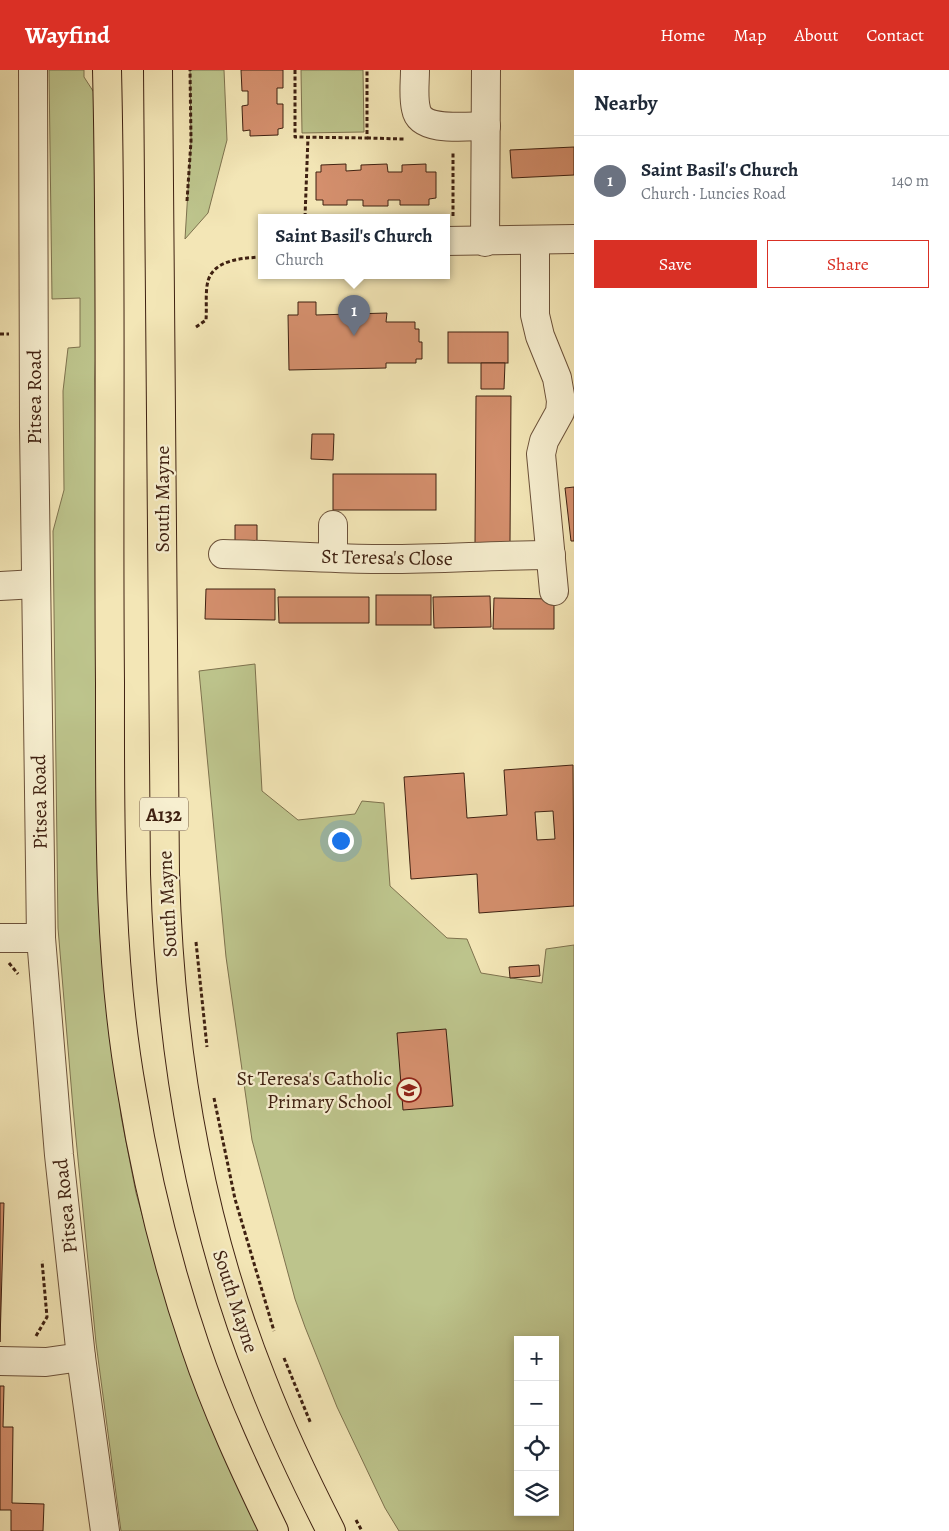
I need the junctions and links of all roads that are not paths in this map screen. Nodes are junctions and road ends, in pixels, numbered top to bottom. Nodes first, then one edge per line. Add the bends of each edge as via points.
1 (34, 70) edge
2 (106, 70) edge
3 (158, 70) edge
4 (415, 70) edge
5 (486, 70) edge
6 (486, 126) junction
7 (574, 239) edge
8 (450, 241) edge
9 (535, 241) junction
10 (485, 242) junction
11 (334, 524) dead end
12 (224, 554) dead end
13 (551, 555) junction
14 (333, 556) junction
15 (36, 584) junction
16 (0, 586) edge
17 (554, 591) dead end
18 (41, 938) junction
19 (3, 949) edge
20 (81, 1357) junction
21 (0, 1360) edge
22 (105, 1531) edge
23 (274, 1531) edge
24 (331, 1531) edge

1 - 15 street, Pitsea Road
2 - 23 main road, A132 via 110,778 116,947 123,1022 142,1148 179,1298 216,1401
3 - 24 main road, South Mayne / A132 via 164,874 179,1055 203,1186 238,1310 272,1405
4 - 6 street via 416,110 420,118 433,126
5 - 6 street
6 - 10 street
7 - 9 street
8 - 10 street
9 - 10 street
9 - 13 street via 535,315 561,400 560,412 544,441 541,454
11 - 14 street
12 - 14 street, St Teresa's Close
13 - 14 street, St Teresa's Close via 474,559
13 - 17 street
15 - 16 street
15 - 18 street, Pitsea Road
18 - 19 street
18 - 20 street, Pitsea Road via 59,1155
20 - 21 street via 46,1362
20 - 22 street, Pitsea Road

